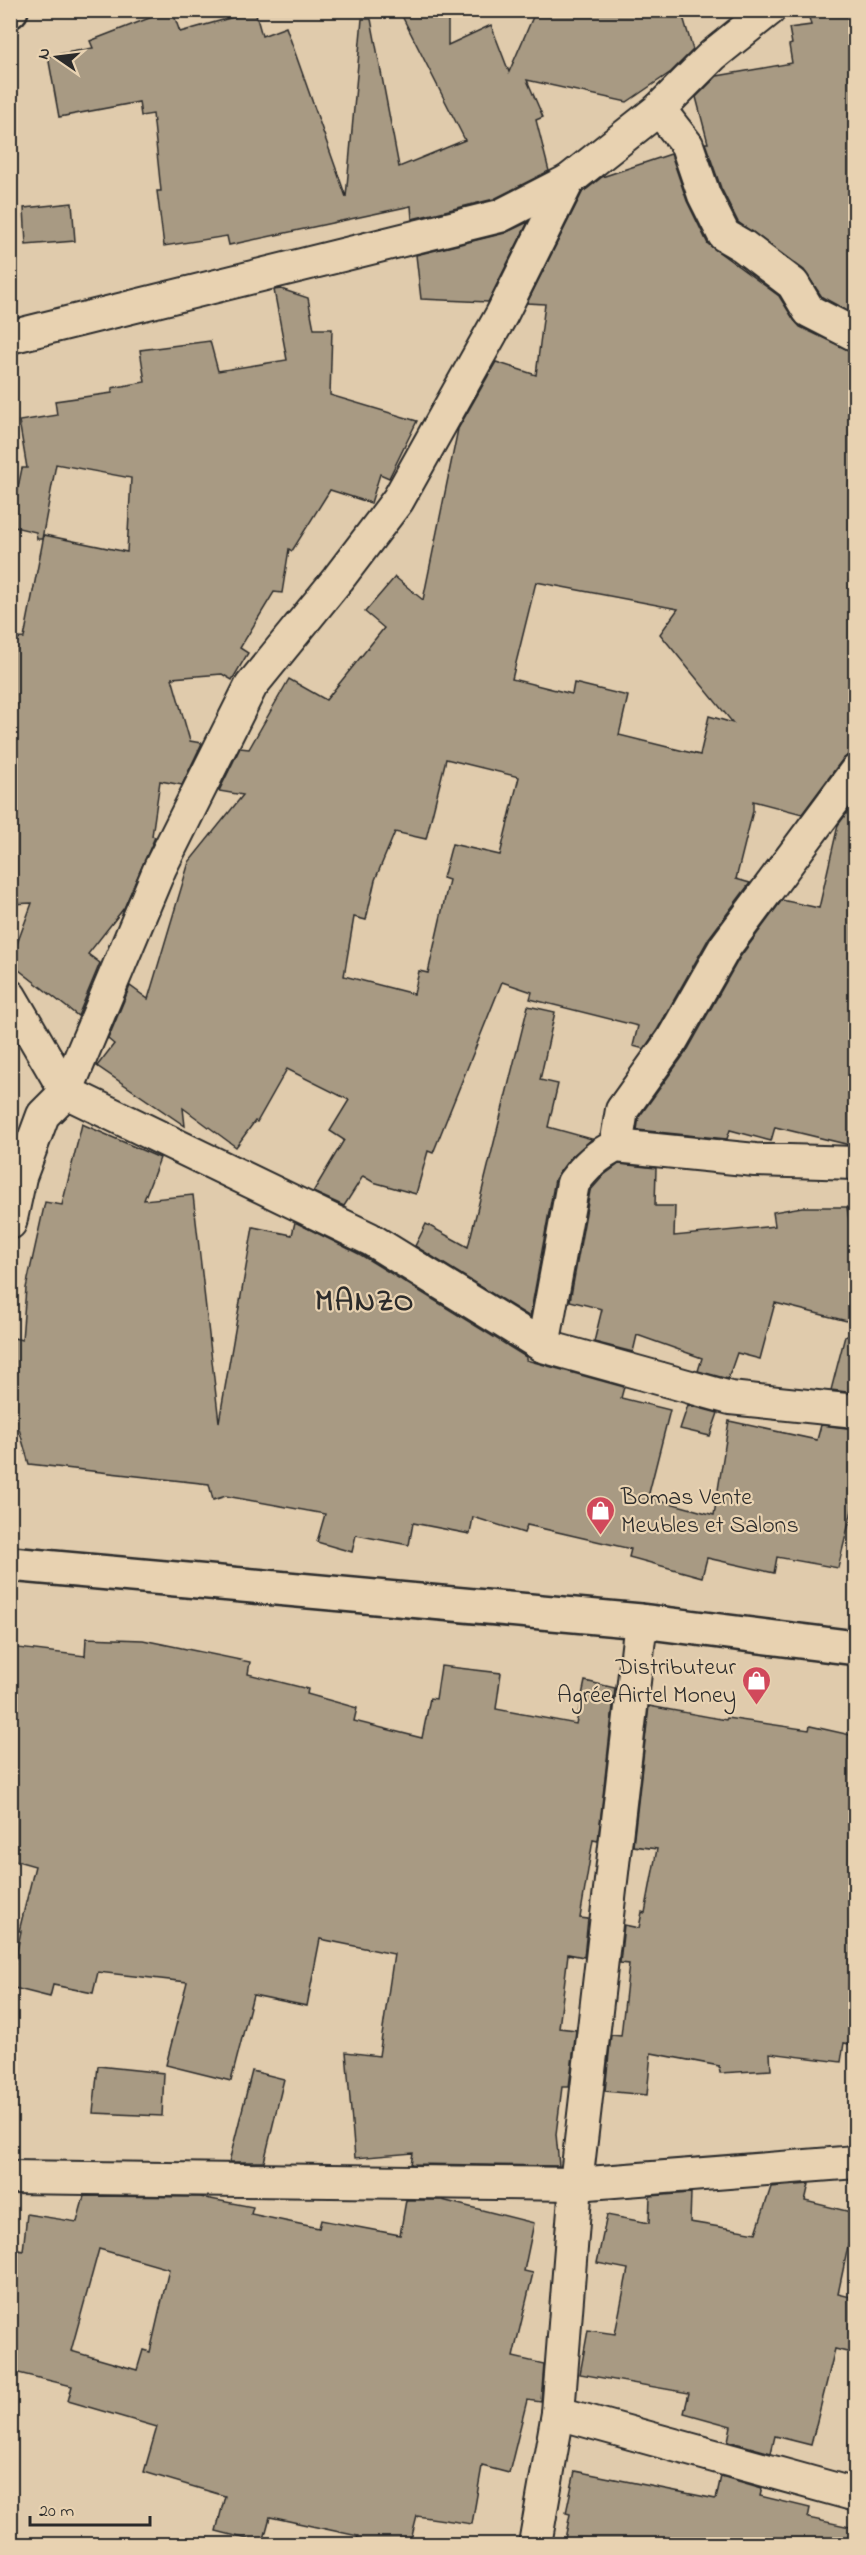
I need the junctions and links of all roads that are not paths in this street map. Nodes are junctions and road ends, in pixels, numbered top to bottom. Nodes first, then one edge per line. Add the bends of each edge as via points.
1 (769, 10) edge
2 (659, 109) junction
3 (568, 181) junction
4 (855, 335) edge
5 (10, 337) edge
6 (855, 771) edge
7 (10, 996) edge
8 (66, 1092) junction
9 (616, 1146) junction
10 (855, 1163) edge
11 (10, 1223) edge
12 (543, 1346) junction
13 (855, 1411) edge
14 (10, 1564) edge
15 (641, 1621) junction
16 (855, 1648) edge
17 (855, 2162) edge
18 (10, 2177) edge
19 (576, 2184) junction
20 (558, 2413) junction
21 (855, 2495) edge
22 (535, 2544) edge

1 - 2 street via 713,55
2 - 3 street
2 - 4 street via 687,145 704,195 724,235 793,284 809,311
3 - 5 street via 500,216
3 - 8 street via 502,314 398,500 251,686 160,868
6 - 9 street via 725,947 672,1040 622,1110
7 - 8 street
8 - 11 street via 43,1115 20,1178
8 - 12 street via 370,1239
9 - 10 street via 755,1160
9 - 12 street via 600,1154 573,1183
12 - 13 street via 730,1398
14 - 15 street
15 - 16 street
15 - 19 street
17 - 19 street
18 - 19 street
19 - 20 street
20 - 21 street
20 - 22 street

